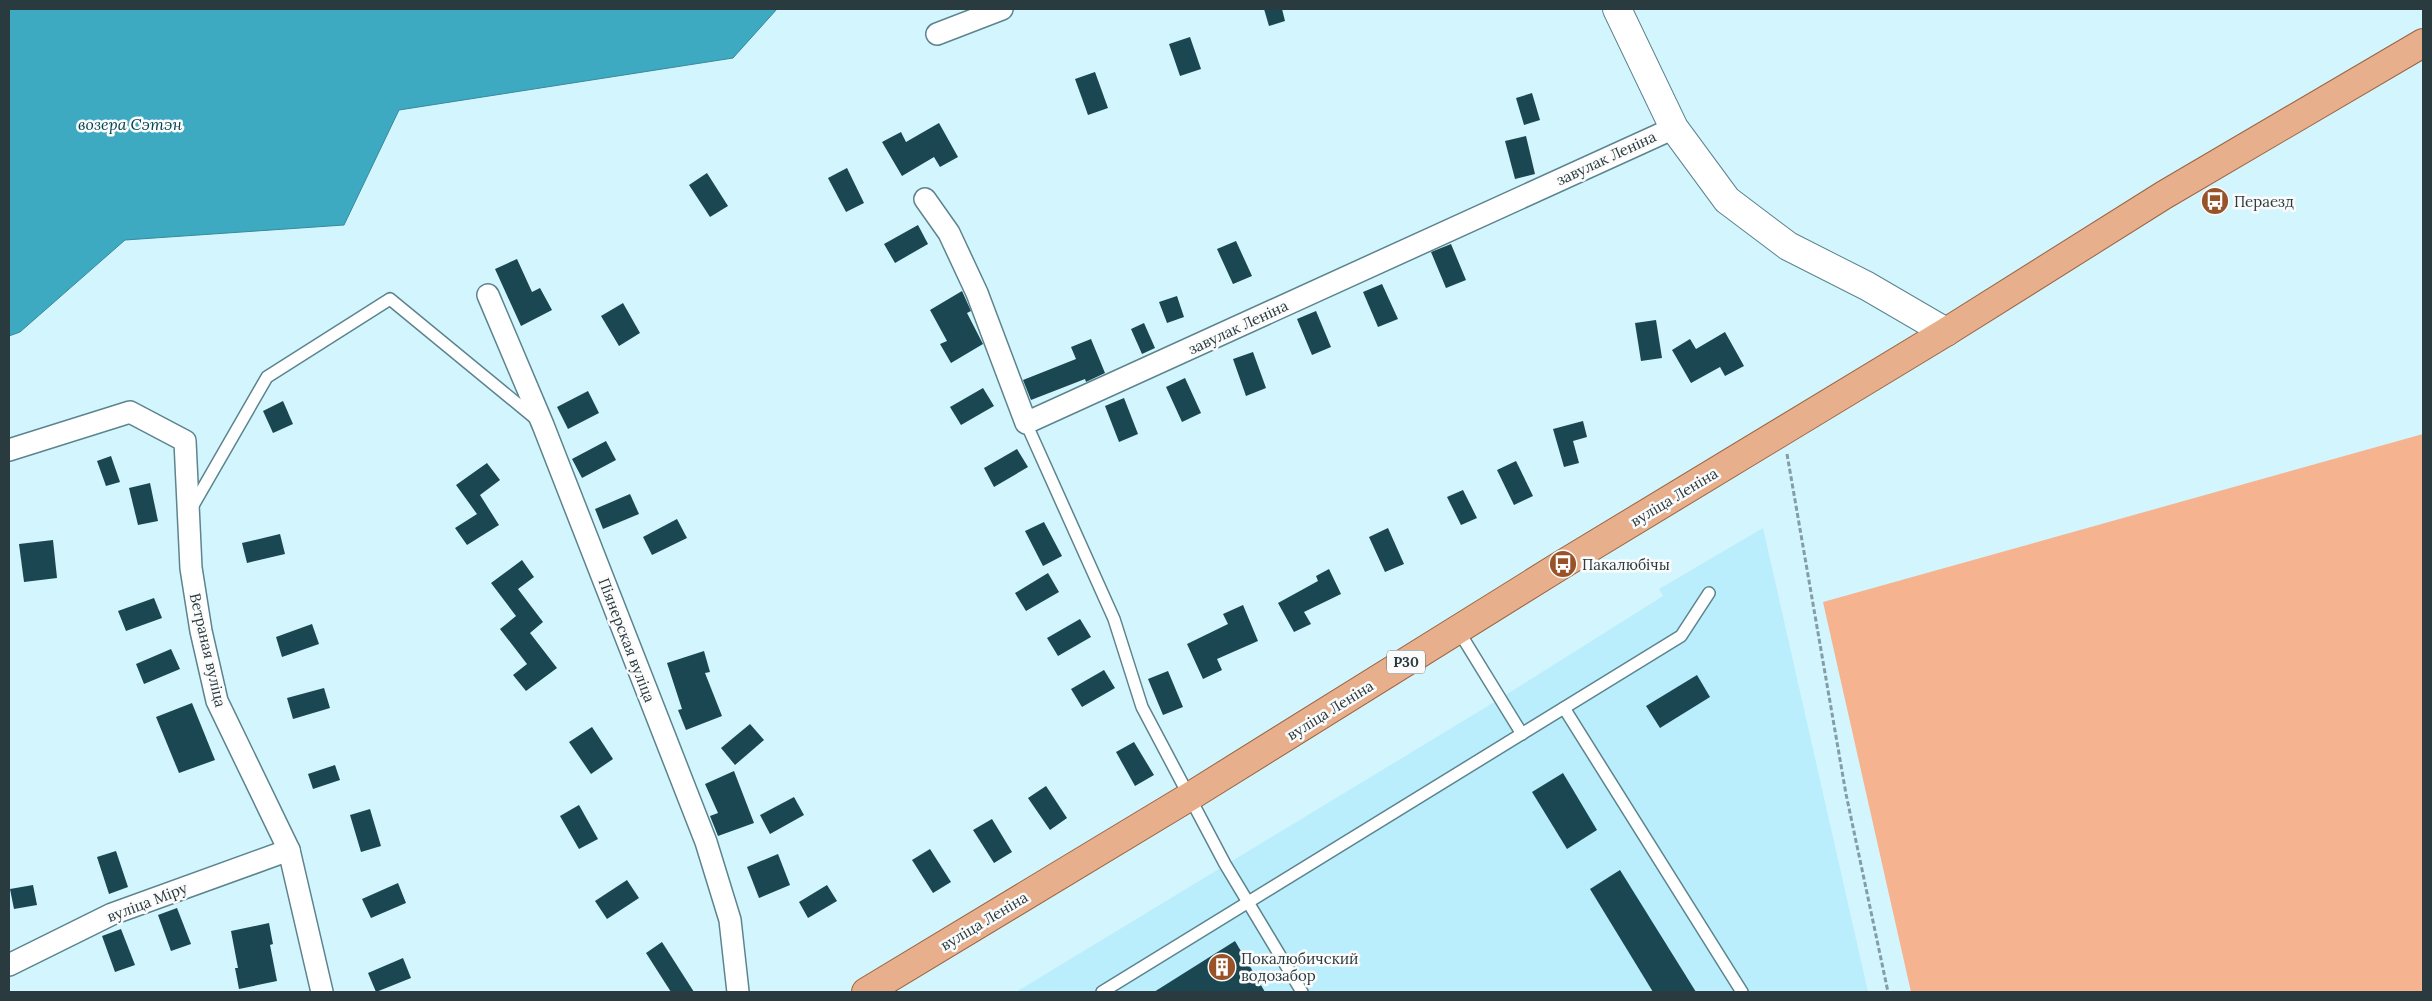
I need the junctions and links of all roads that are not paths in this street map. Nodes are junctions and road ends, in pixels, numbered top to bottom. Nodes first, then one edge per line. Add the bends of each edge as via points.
1 (1002, 9) edge
2 (1617, 9) edge
3 (937, 34) dead end
4 (2423, 43) edge
5 (1674, 128) junction
6 (925, 199) dead end
7 (488, 295) dead end
8 (1946, 332) junction
9 (1026, 423) junction
10 (543, 425) junction
11 (9, 450) edge
12 (188, 514) junction
13 (1709, 593) dead end
14 (1458, 630) junction
15 (1564, 708) junction
16 (1522, 734) junction
17 (1189, 797) junction
18 (289, 850) junction
19 (1248, 902) junction
20 (9, 965) edge
21 (1118, 988) edge
22 (322, 992) edge
23 (738, 992) edge
24 (866, 992) edge
25 (1102, 992) edge
26 (1302, 992) edge
27 (1742, 992) edge

1 - 3 street
2 - 5 street
4 - 8 main road, Р30 via 2172,191
5 - 8 street via 1727,200 1788,246
5 - 9 street, завулак Леніна
6 - 9 street via 949,233 977,293
7 - 10 street, Піянерская вуліца
8 - 14 main road, вуліца Леніна / Р30
9 - 17 lane via 1114,619 1142,707
10 - 12 lane via 390,300 267,378
10 - 23 street, Піянерская вуліца via 706,842 730,920
11 - 12 street, Ветраная вуліца via 130,412 185,442
12 - 18 street, Ветраная вуліца via 200,631 217,701
13 - 15 lane via 1681,636
14 - 16 lane
14 - 17 main road, вуліца Леніна / Р30
15 - 16 lane
15 - 27 lane
16 - 19 lane
17 - 19 lane
17 - 24 main road, вуліца Леніна / Р30
18 - 20 street, вуліца Міру via 112,914
18 - 22 street, Ветраная вуліца
19 - 21 lane
19 - 26 lane
21 - 25 lane

